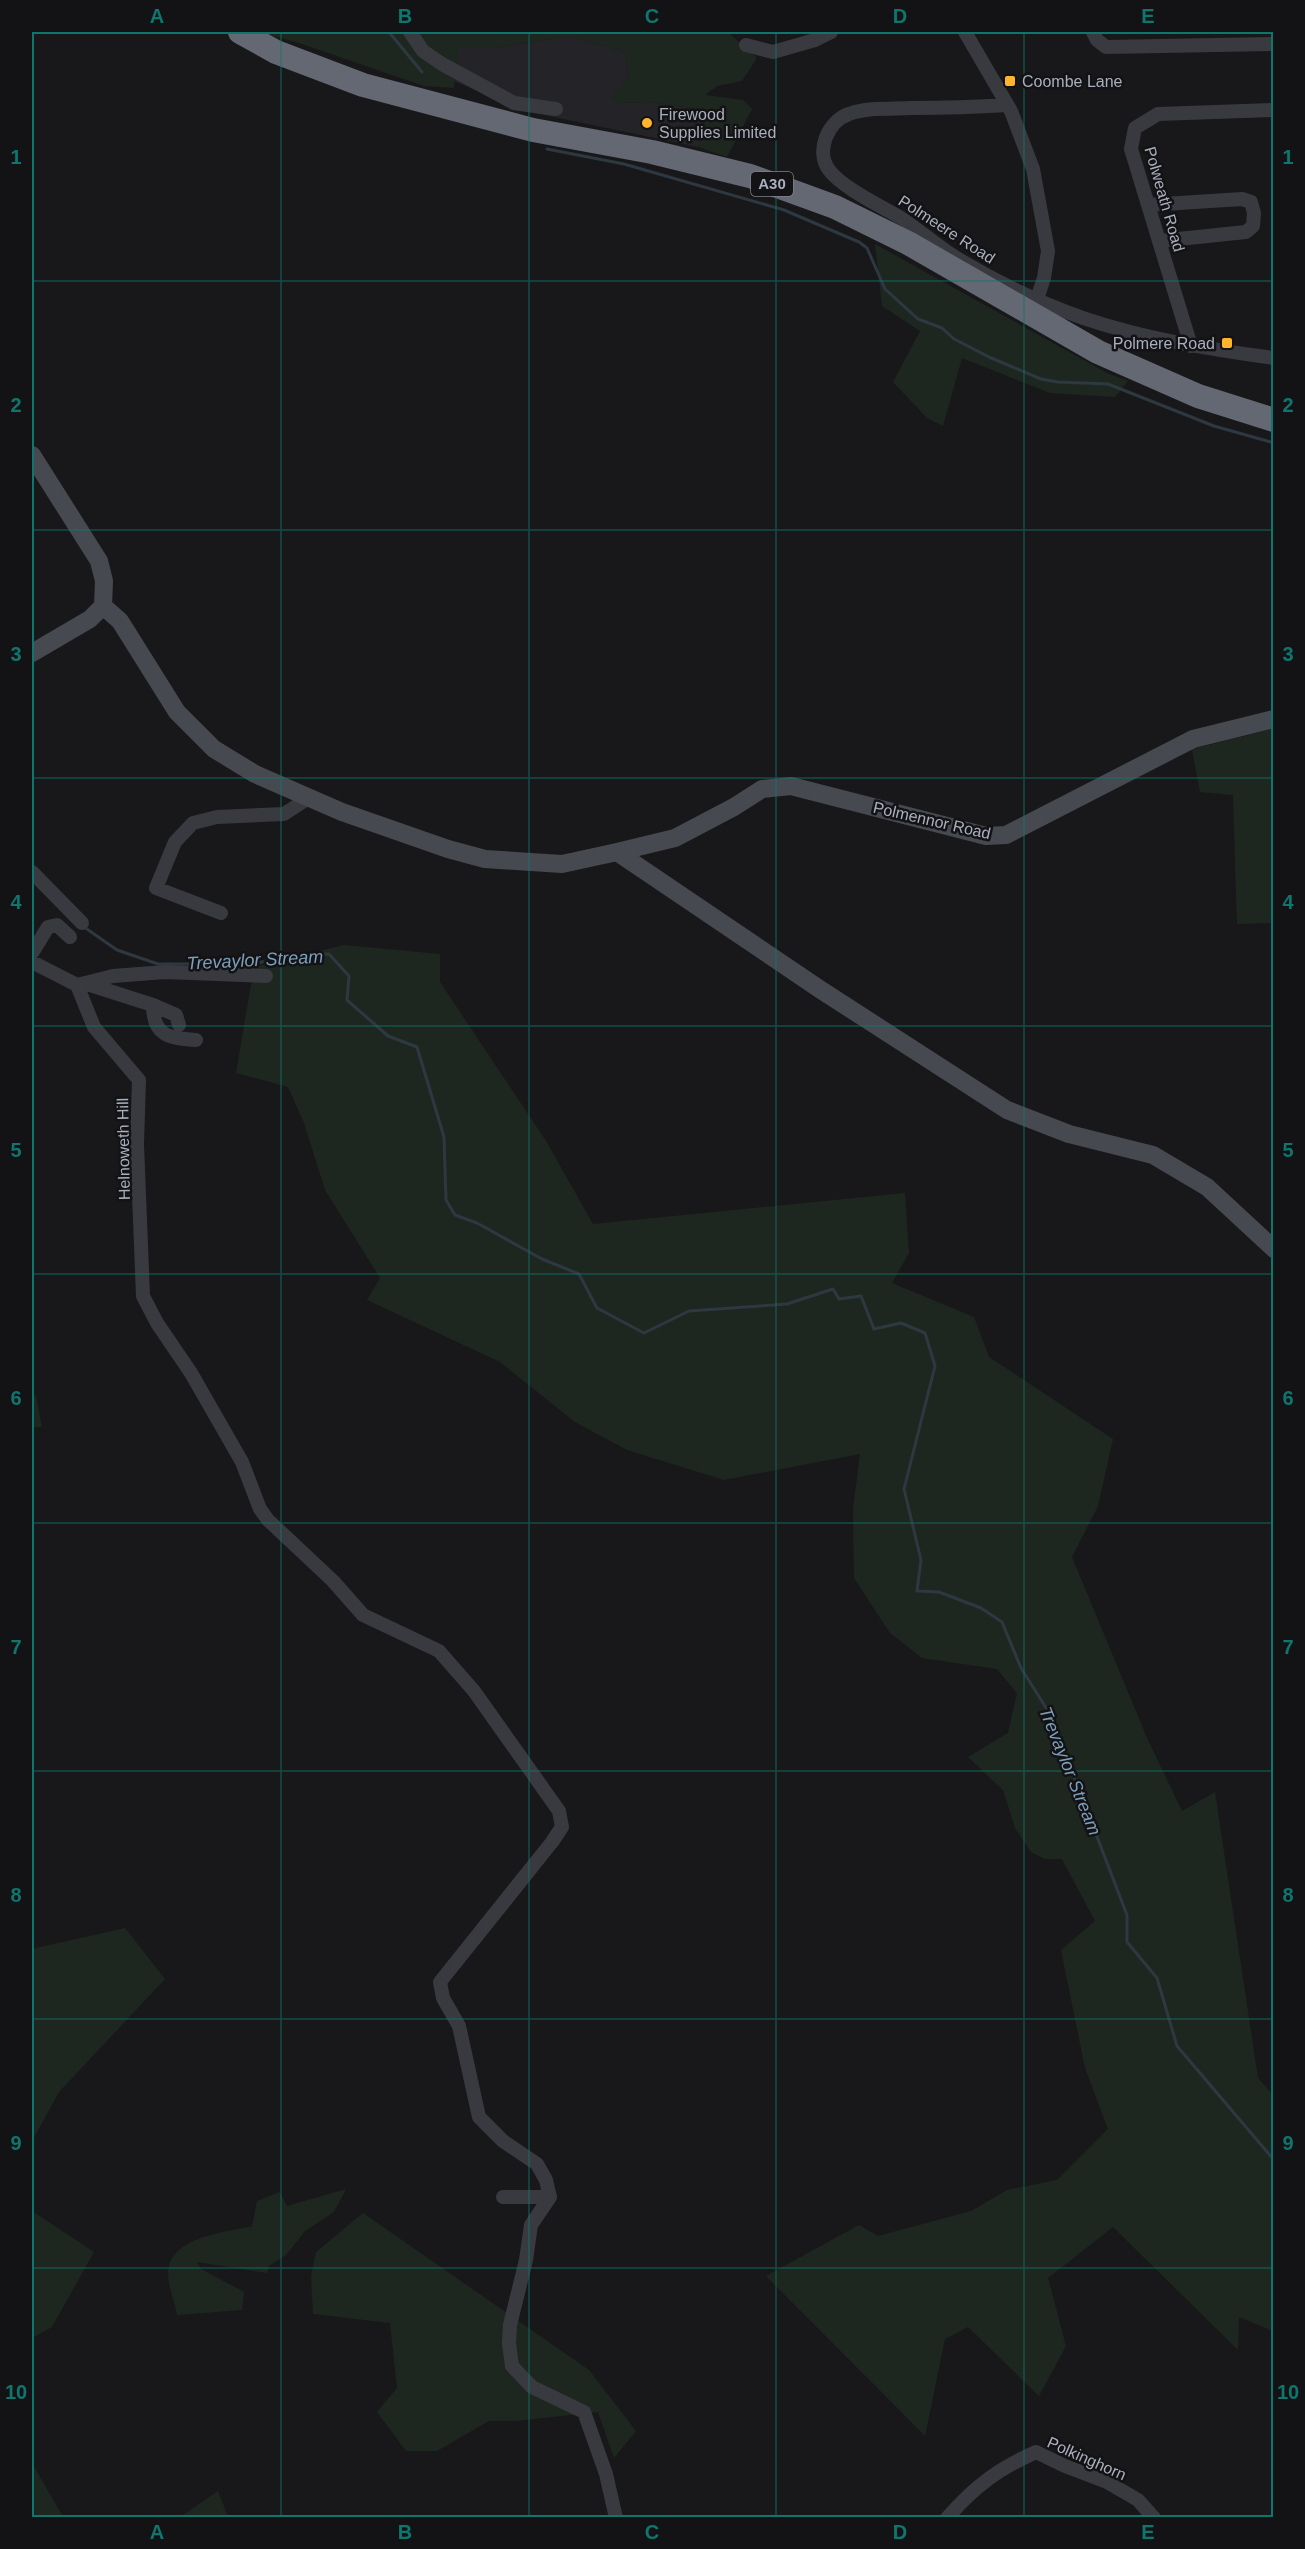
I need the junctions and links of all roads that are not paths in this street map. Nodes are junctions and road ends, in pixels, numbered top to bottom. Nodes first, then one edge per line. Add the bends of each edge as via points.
1 (240, 32) edge
2 (410, 32) edge
3 (831, 32) edge
4 (965, 32) edge
5 (1093, 32) edge
6 (1274, 44) edge
7 (746, 45) dead end
8 (1008, 105) junction
9 (556, 109) dead end
10 (1274, 110) edge
11 (1148, 205) junction
12 (1159, 241) junction
13 (1037, 299) junction
14 (1191, 346) junction
15 (1274, 358) edge
16 (1274, 420) edge
17 (34, 467) edge
18 (103, 606) junction
19 (32, 653) edge
20 (1274, 719) edge
21 (307, 799) junction
22 (617, 852) junction
23 (32, 872) edge
24 (221, 913) dead end
25 (82, 923) dead end
26 (70, 937) dead end
27 (32, 952) edge
28 (32, 962) edge
29 (266, 976) dead end
30 (82, 984) junction
31 (153, 1005) junction
32 (179, 1025) dead end
33 (196, 1040) dead end
34 (1274, 1249) edge
35 (502, 2197) dead end
36 (550, 2197) junction
37 (616, 2517) edge
38 (947, 2517) edge
39 (1154, 2517) edge

1 - 16 highway, A30 via 276,52 363,85 533,130 652,152 750,176 835,207 908,243 1098,352 1198,396
2 - 9 street via 423,51 514,104
3 - 7 street via 773,52
4 - 8 street
5 - 6 street via 1106,46
8 - 13 street via 1033,169 1048,251
8 - 13 street, Polmeere Road via 878,109 848,114 828,132 824,157 838,179 958,259
10 - 11 street, Polweath Road via 1158,114 1135,128 1131,149
11 - 12 street, Polweath Road
11 - 12 street via 1242,199 1251,202 1253,226 1246,232
12 - 14 street, Polweath Road
13 - 14 street, Polmeere Road via 1131,333
14 - 15 street, Polmeere Road
17 - 18 street via 99,561 104,580
18 - 19 street via 90,619
18 - 21 street, Polmennor Road via 120,621 177,712 214,749
20 - 22 street, Polmennor Road via 1193,739 1006,836 986,836 791,786 762,789 675,838
21 - 22 street, Polmennor Road via 395,832 485,859 562,864
21 - 24 street via 284,814 217,817 193,823 175,842 156,888
22 - 34 street via 1006,1110 1069,1134 1153,1155 1207,1187
23 - 25 street
26 - 27 street via 57,925 48,927
28 - 30 street
29 - 30 street via 165,972 113,976
30 - 31 street
30 - 36 street, Helnoweth Hill via 94,1027 139,1080 137,1144 143,1296 242,1462 260,1509 363,1615 439,1651 474,1690 559,1811 561,1827 552,1842 440,1982 443,1998 459,2026 479,2117 503,2141 537,2164
31 - 32 street via 176,1015
31 - 33 street via 160,1032 168,1037
35 - 36 street
36 - 37 street via 531,2224 510,2325 512,2366 532,2387 584,2412
38 - 39 street, Polkinghorn via 1005,2465 1036,2451 1107,2482 1138,2500

